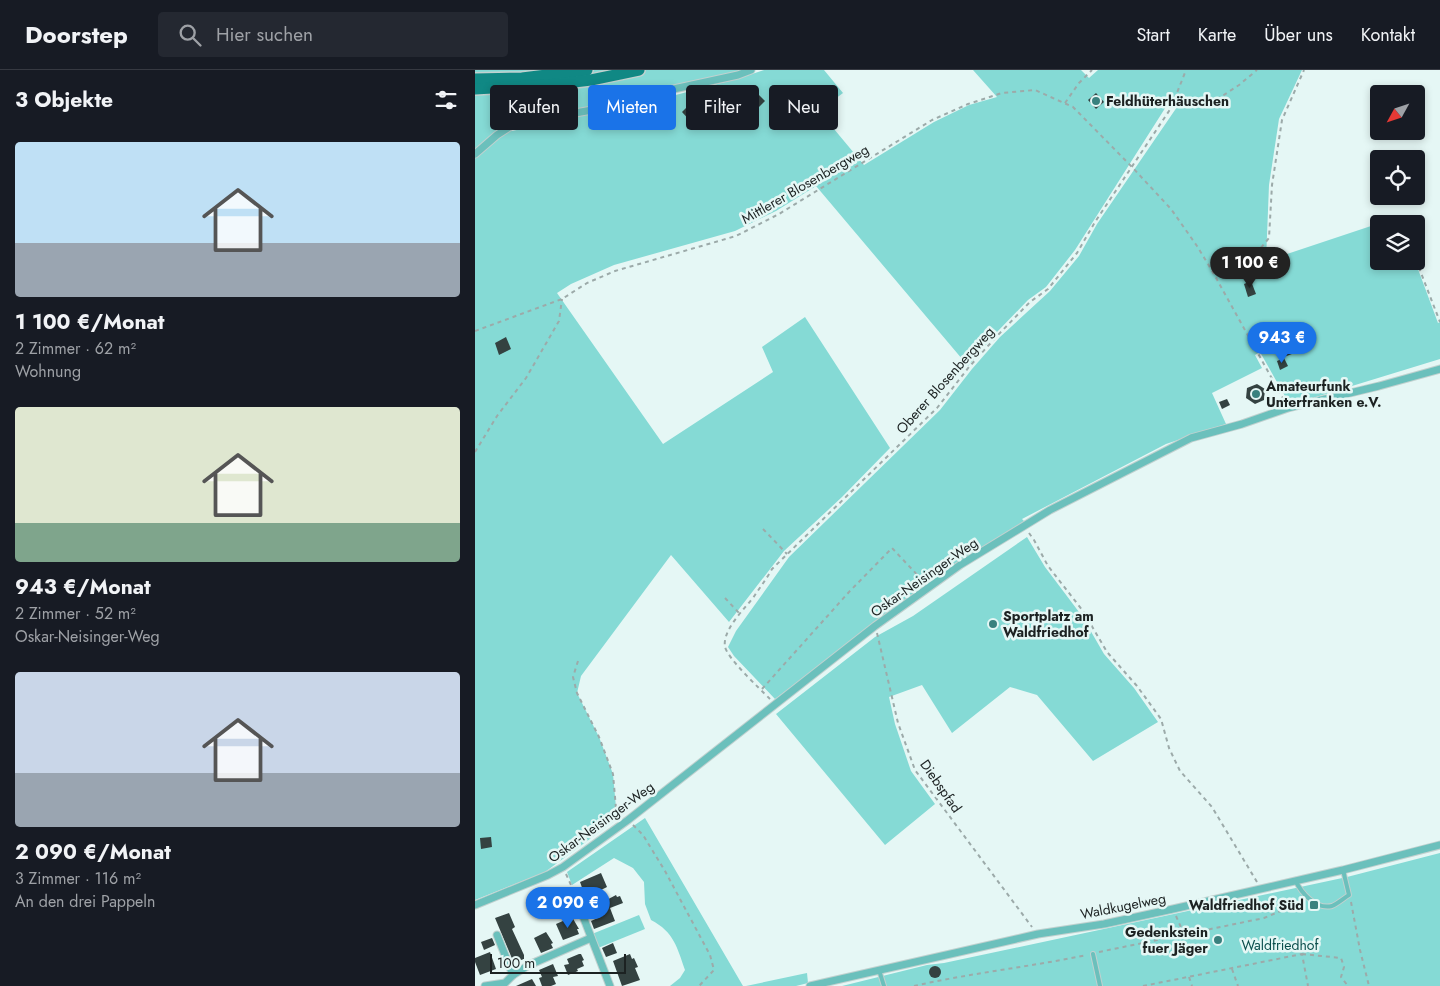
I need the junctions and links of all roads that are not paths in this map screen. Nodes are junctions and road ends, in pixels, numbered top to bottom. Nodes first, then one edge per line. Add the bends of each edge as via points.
1 (587, 70) edge
2 (639, 70) edge
3 (751, 70) edge
4 (475, 79) edge
5 (475, 89) edge
6 (475, 154) edge
7 (1440, 368) edge
8 (1440, 845) edge
9 (1343, 870) junction
10 (1295, 880) junction
11 (574, 893) road end
12 (475, 906) edge
13 (497, 935) dead end
14 (591, 938) junction
15 (1093, 954) road end
16 (879, 970) junction
17 (513, 975) junction
18 (829, 984) edge
19 (505, 985) edge
20 (485, 986) edge
21 (610, 986) edge
22 (811, 986) edge
23 (884, 986) edge
24 (1101, 986) edge

1 - 4 main road via 522,78
2 - 5 main road via 549,85
3 - 6 street via 593,110 514,124
7 - 12 street, Oskar-Neisinger-Weg via 1288,408 1191,438 1050,510 960,565 875,626 628,820 563,867
8 - 9 street, Waldkugelweg
9 - 10 street, Waldkugelweg
9 - 10 lane via 1349,895 1331,906 1309,899
10 - 16 street, Waldkugelweg via 1104,924 1038,934
11 - 14 street
13 - 17 street
14 - 17 street
14 - 21 street
15 - 24 lane
16 - 18 street, Waldkugelweg
16 - 23 lane
17 - 19 street
18 - 22 street, Waldkugelweg
19 - 20 street

